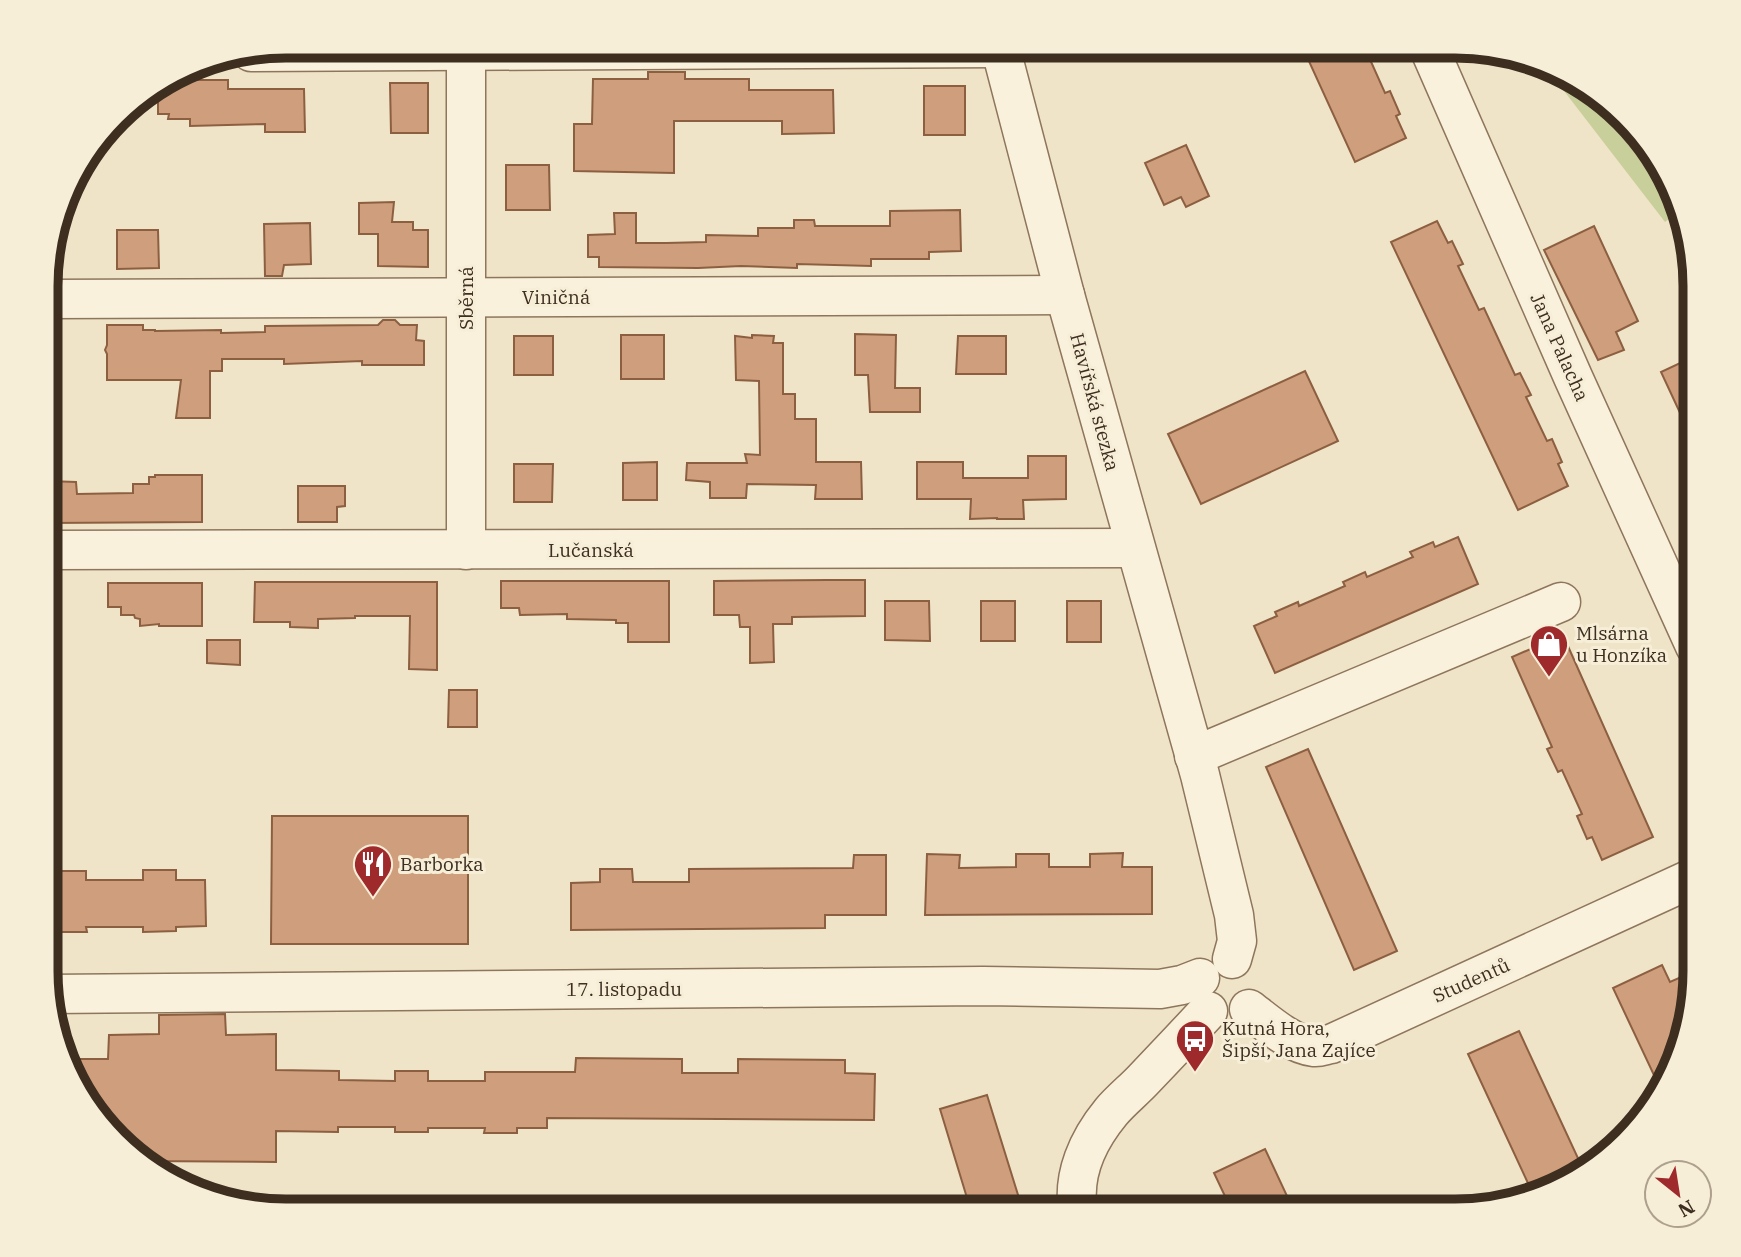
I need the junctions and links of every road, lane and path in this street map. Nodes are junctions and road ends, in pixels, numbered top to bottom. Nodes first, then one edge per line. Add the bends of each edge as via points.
1 (465, 58) edge
2 (1003, 58) edge
3 (1433, 58) edge
4 (1065, 295) junction
5 (466, 298) junction
6 (58, 299) edge
7 (1135, 548) junction
8 (58, 550) edge
9 (466, 550) junction
10 (1560, 602) dead end
11 (1683, 620) edge
12 (1194, 756) junction
13 (1683, 883) edge
14 (1232, 959) junction
15 (59, 994) edge
16 (1204, 994) junction
17 (1249, 1009) junction
18 (1076, 1199) edge

1 - 5 street, Sběrná
2 - 4 street, Havířská stezka
3 - 11 street, Jana Palacha
4 - 5 street, Viničná
4 - 7 street, Havířská stezka
5 - 6 street, Viničná
5 - 9 street, Sběrná
7 - 9 street, Lučanská
7 - 12 street, Havířská stezka
8 - 9 street, Lučanská
10 - 12 street
12 - 14 street, Havířská stezka via 1234,915 1237,941
13 - 17 street, Studentů via 1331,1044 1315,1048 1300,1043
14 - 16 street via 1205,969
14 - 17 street via 1254,974 1257,992
15 - 16 street, 17. listopadu via 983,986 1160,989 1182,985
16 - 17 street via 1215,1016 1233,1017
16 - 18 street via 1139,1085 1096,1133 1083,1158

